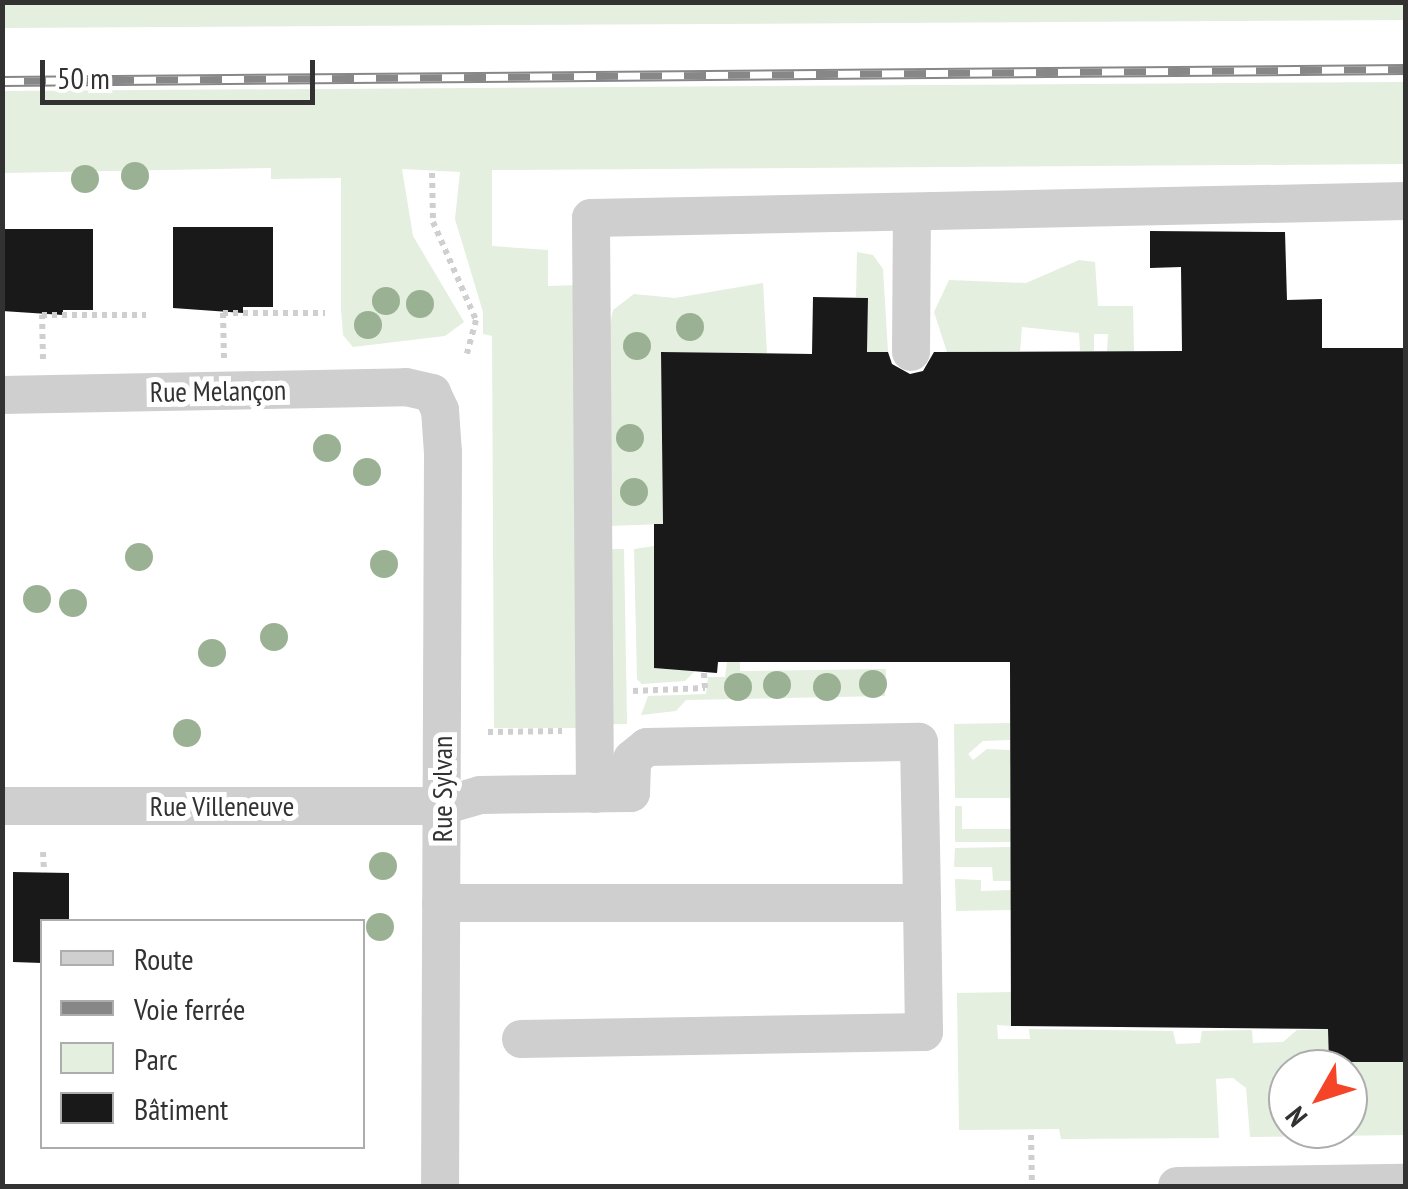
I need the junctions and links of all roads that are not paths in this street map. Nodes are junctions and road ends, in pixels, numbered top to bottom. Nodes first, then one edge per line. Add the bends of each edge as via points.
1 (1406, 201) edge
2 (912, 214) junction
3 (911, 352) dead end
4 (432, 393) joint
5 (2, 394) edge
6 (595, 794) junction
7 (2, 806) edge
8 (442, 806) junction
9 (441, 903) junction
10 (922, 903) junction
11 (520, 1039) dead end
12 (1406, 1183) edge
13 (440, 1186) edge
14 (1177, 1186) edge
15 (1294, 1186) edge

1 - 2 street
2 - 3 street
2 - 6 street via 591,218
4 - 5 street, Rue Melançon via 406,387
4 - 8 street, Rue Sylvan via 443,454
6 - 8 street, Rue Villeneuve via 480,795
6 - 10 street via 631,793 632,759 648,747 920,742
7 - 8 street, Rue Villeneuve
8 - 9 street, Rue Sylvan
9 - 10 street
9 - 13 street, Rue Sylvan
10 - 11 street via 924,1032
12 - 15 street
14 - 15 street

